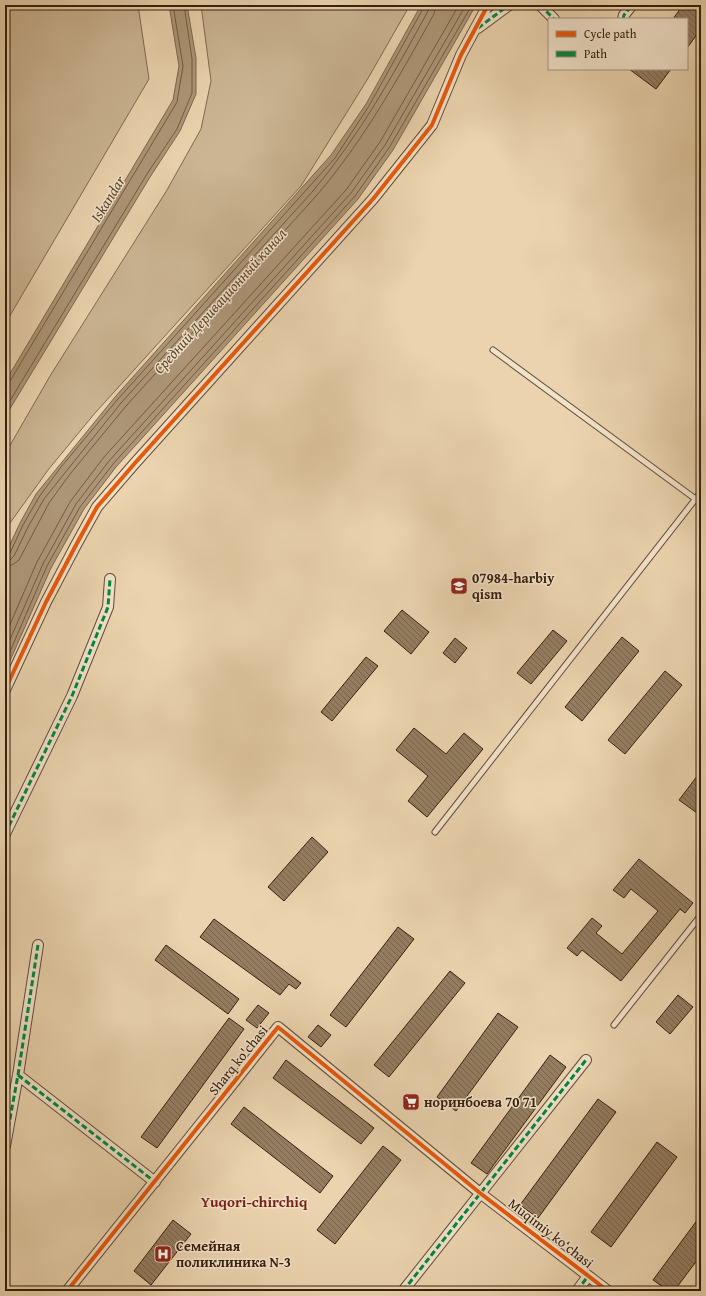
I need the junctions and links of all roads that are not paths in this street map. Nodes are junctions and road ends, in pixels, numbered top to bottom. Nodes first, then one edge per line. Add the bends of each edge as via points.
1 (488, 5) edge
2 (509, 5) edge
3 (540, 5) edge
4 (632, 5) edge
5 (553, 18) edge
6 (623, 18) edge
7 (474, 30) junction
8 (493, 350) dead end
9 (701, 492) edge
10 (695, 499) junction
11 (701, 503) edge
12 (110, 579) dead end
13 (5, 690) edge
14 (435, 832) dead end
15 (5, 834) edge
16 (701, 915) edge
17 (38, 945) dead end
18 (614, 1025) dead end
19 (586, 1060) dead end
20 (18, 1075) junction
21 (5, 1146) edge
22 (155, 1182) junction
23 (480, 1193) junction
24 (588, 1276) junction
25 (67, 1291) edge
26 (403, 1291) edge
27 (577, 1291) edge
28 (608, 1291) edge

1 - 7 street
2 - 7 street
3 - 5 street
4 - 6 street
7 - 13 street via 432,125 404,163 97,508 46,602
8 - 10 lane
9 - 10 lane
10 - 11 lane
10 - 14 lane
12 - 15 street via 108,607 72,696
16 - 18 lane
17 - 20 street
19 - 23 street
20 - 21 street
20 - 22 street
22 - 23 street, Sharq ko'chasi via 278,1027
22 - 25 street, Sharq ko'chasi
23 - 24 street, Muqimiy ko‘chasi
23 - 26 street
24 - 27 street
24 - 28 street, Muqimiy ko‘chasi

